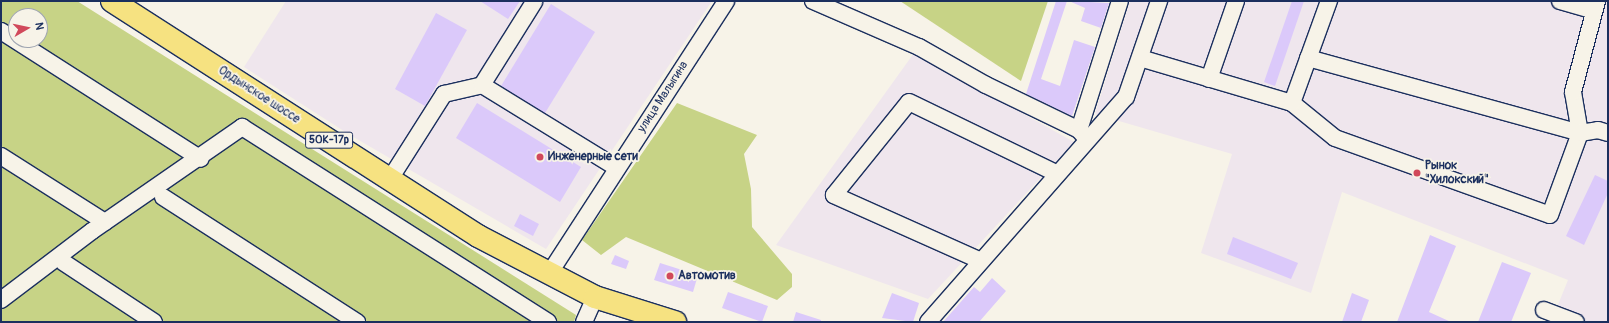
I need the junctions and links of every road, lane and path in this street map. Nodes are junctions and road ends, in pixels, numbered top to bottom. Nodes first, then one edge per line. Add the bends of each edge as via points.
1 (112, 1) edge
2 (726, 1) edge
3 (813, 1) edge
4 (1120, 1) edge
5 (1160, 1) edge
6 (1236, 1) edge
7 (1329, 1) edge
8 (1560, 1) edge
9 (534, 2) dead end
10 (1594, 5) edge
11 (1, 31) edge
12 (1140, 58) junction
13 (1308, 58) junction
14 (1209, 79) junction
15 (482, 85) junction
16 (1292, 103) junction
17 (1580, 133) junction
18 (1608, 133) edge
19 (1083, 135) junction
20 (1, 156) edge
21 (201, 159) junction
22 (617, 168) junction
23 (1056, 172) junction
24 (390, 179) junction
25 (163, 196) dead end
26 (105, 222) junction
27 (979, 260) junction
28 (63, 262) dead end
29 (549, 274) junction
30 (4, 293) edge
31 (596, 297) junction
32 (1544, 310) dead end
33 (154, 322) edge
34 (357, 322) edge
35 (548, 322) edge
36 (584, 322) edge
37 (675, 322) edge
38 (928, 322) edge
39 (1576, 322) edge

1 - 24 highway, Ордынское шоссе / 50К-17р
2 - 22 street, улица Малыгина
3 - 19 street via 919,47
4 - 19 street
5 - 12 street
6 - 14 street
7 - 13 street
8 - 10 street
9 - 15 street
10 - 17 street via 1573,92
11 - 21 street
12 - 14 street
12 - 19 street via 1126,97
13 - 16 street
13 - 17 street
14 - 16 street
15 - 22 street
15 - 24 street via 444,94
16 - 17 street via 1335,138 1550,215
17 - 18 street via 1598,130
19 - 23 street
20 - 26 street
21 - 26 street
21 - 35 street via 242,128
22 - 29 street, улица Малыгина
23 - 27 street
23 - 27 street via 909,102 834,195
24 - 29 highway, Ордынское шоссе / 50К-17р via 478,236
25 - 34 street
26 - 30 street
27 - 38 street
28 - 33 street
29 - 31 highway, Ордынское шоссе
31 - 36 street
31 - 37 highway, Ордынское шоссе
32 - 39 street

